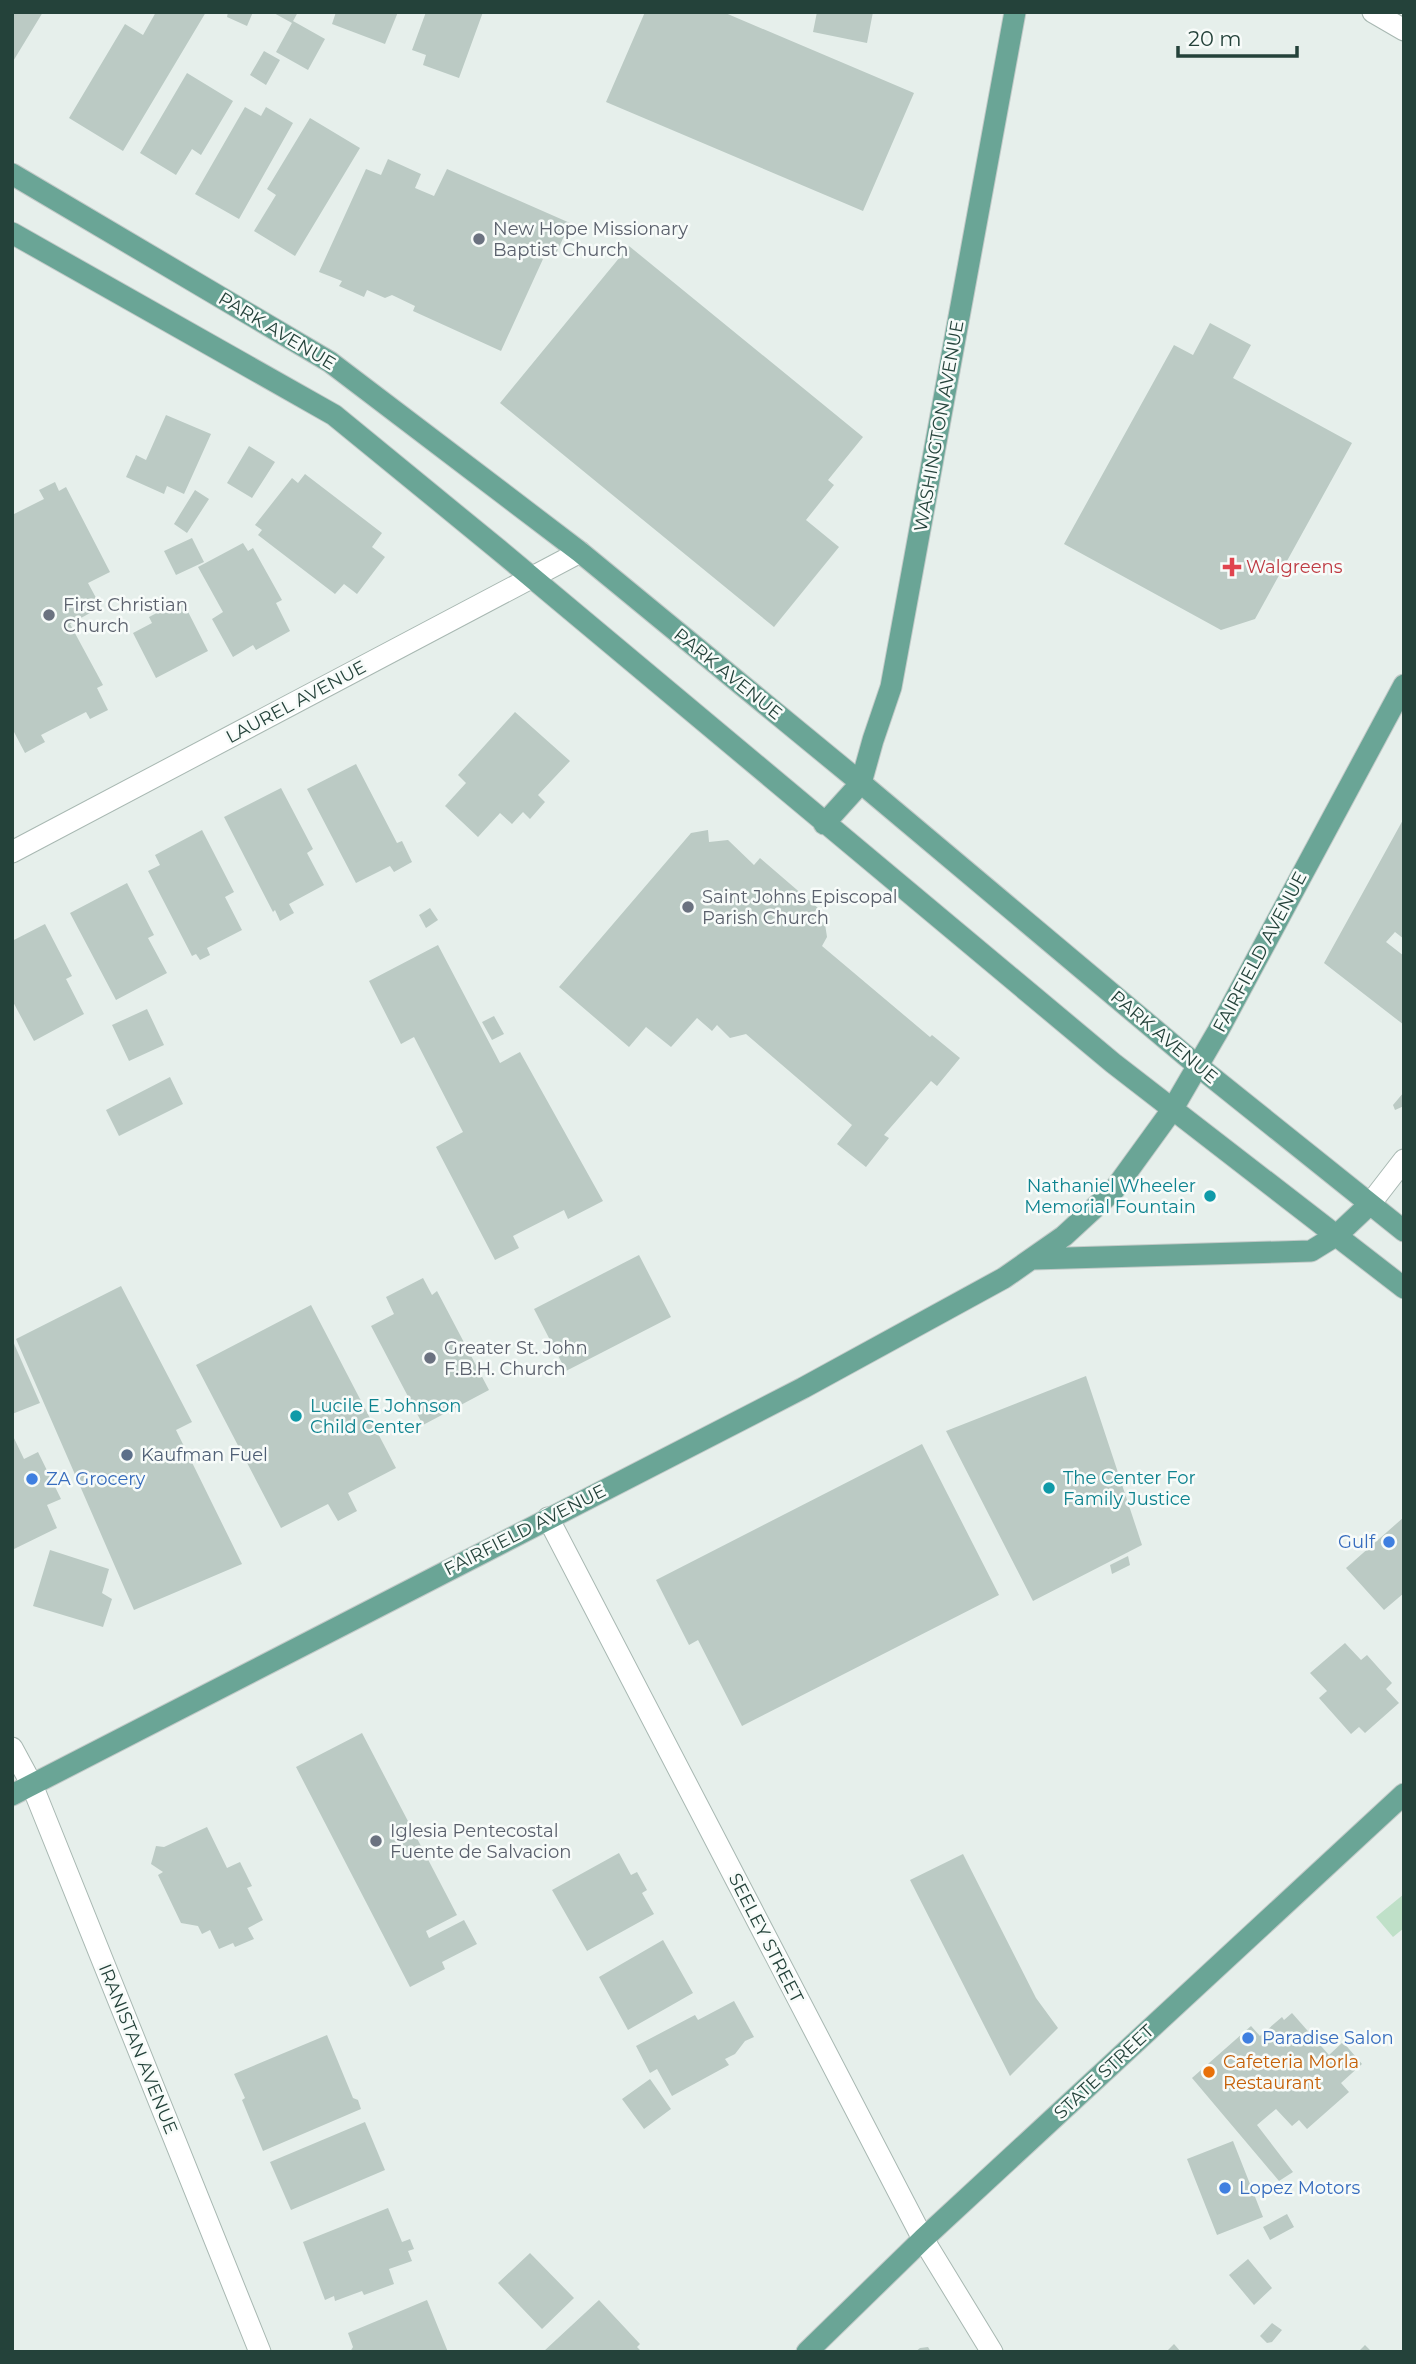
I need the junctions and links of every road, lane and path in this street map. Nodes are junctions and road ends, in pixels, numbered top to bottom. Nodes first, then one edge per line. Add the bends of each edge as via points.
1 (1015, 12) edge
2 (1373, 12) edge
3 (1404, 30) edge
4 (12, 174) edge
5 (12, 233) edge
6 (580, 552) junction
7 (531, 578) junction
8 (1404, 685) edge
9 (861, 783) junction
10 (824, 824) junction
11 (12, 852) edge
12 (1198, 1066) junction
13 (1172, 1110) junction
14 (1404, 1160) edge
15 (1370, 1204) junction
16 (1404, 1231) edge
17 (1336, 1235) junction
18 (1033, 1259) junction
19 (1404, 1288) edge
20 (548, 1518) junction
21 (12, 1748) edge
22 (32, 1785) junction
23 (1404, 1794) edge
24 (12, 1795) edge
25 (923, 2239) junction
26 (260, 2352) edge
27 (807, 2352) edge
28 (992, 2352) edge

1 - 9 main road, WASHINGTON AVENUE via 891,687
2 - 3 street
4 - 6 main road, PARK AVENUE via 330,362
5 - 7 main road via 334,415
6 - 7 street, LAUREL AVENUE
6 - 9 main road, PARK AVENUE
7 - 10 main road
7 - 11 street, LAUREL AVENUE
8 - 12 main road, FAIRFIELD AVENUE
9 - 10 main road, WASHINGTON AVENUE
9 - 12 main road, PARK AVENUE
10 - 13 main road
12 - 13 main road, FAIRFIELD AVENUE
12 - 15 main road, PARK AVENUE
13 - 17 main road
13 - 18 main road, FAIRFIELD AVENUE via 1114,1191
14 - 15 street
15 - 16 main road, PARK AVENUE
15 - 17 main road
17 - 18 main road via 1311,1251
17 - 19 main road
18 - 20 main road, FAIRFIELD AVENUE via 803,1388
20 - 22 main road, FAIRFIELD AVENUE
20 - 25 street, SEELEY STREET
21 - 22 street, IRANISTAN AVENUE
22 - 24 main road, FAIRFIELD AVENUE
22 - 26 street, IRANISTAN AVENUE
23 - 25 main road, STATE STREET
25 - 27 main road, STATE STREET
25 - 28 street, SEELEY STREET

